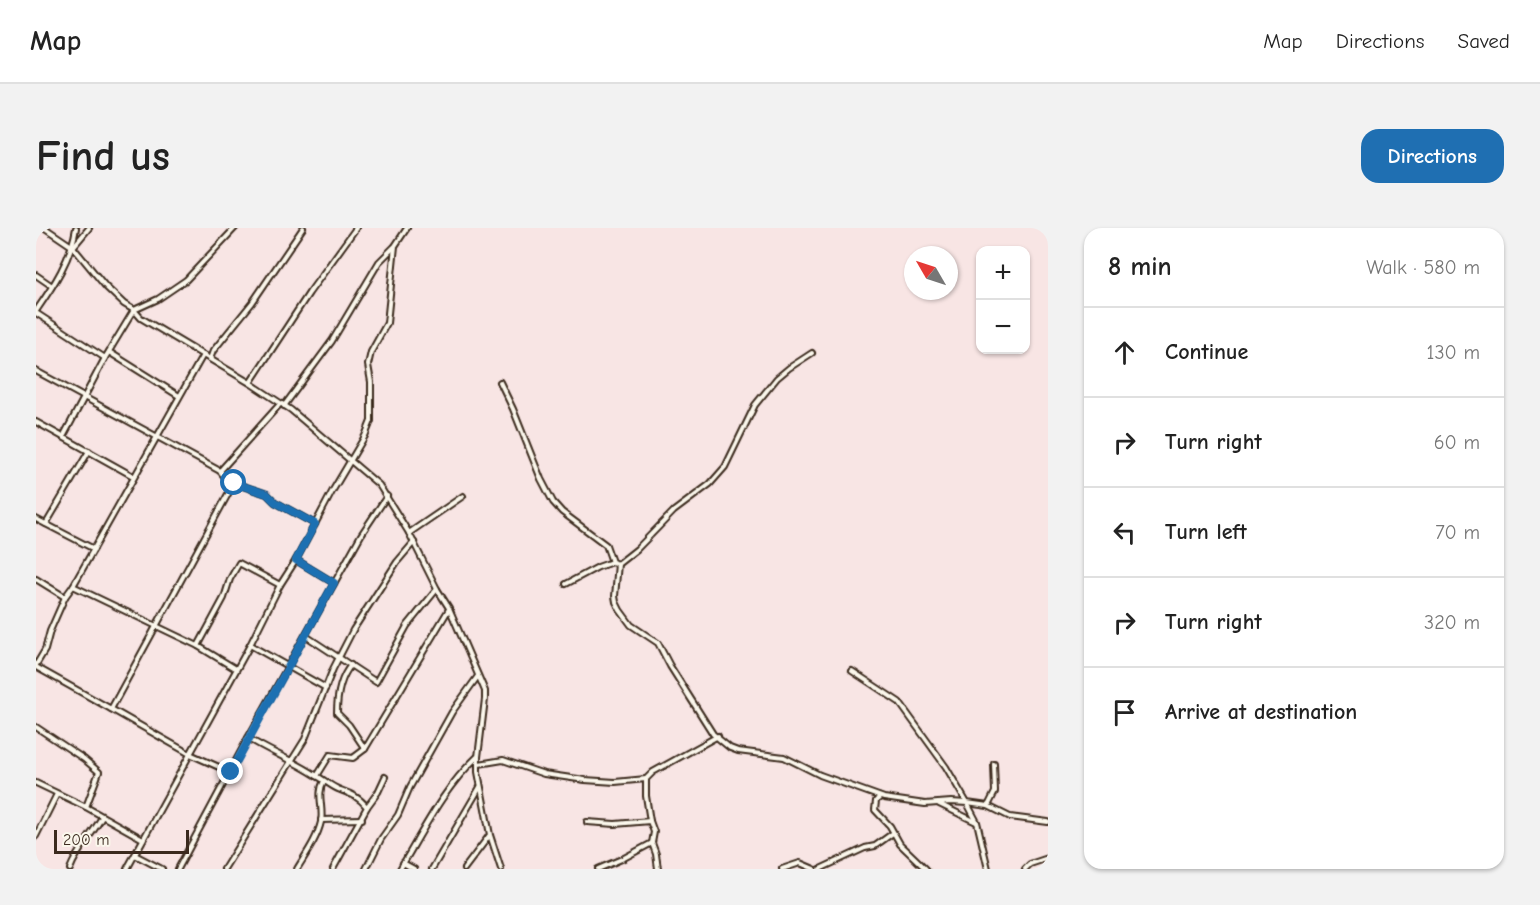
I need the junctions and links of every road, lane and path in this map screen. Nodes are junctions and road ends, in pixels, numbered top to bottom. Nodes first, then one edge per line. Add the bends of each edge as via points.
1 (45, 228) edge
2 (76, 228) edge
3 (89, 228) edge
4 (235, 228) edge
5 (303, 228) edge
6 (356, 228) edge
7 (407, 228) edge
8 (395, 246) junction
9 (73, 247) junction
10 (36, 275) edge
11 (52, 286) junction
12 (37, 310) edge
13 (134, 310) junction
14 (109, 352) junction
15 (812, 353) dead end
16 (203, 355) junction
17 (105, 358) junction
18 (210, 359) junction
19 (36, 371) edge
20 (500, 382) dead end
21 (250, 383) junction
22 (179, 396) junction
23 (84, 397) junction
24 (282, 405) junction
25 (36, 422) edge
26 (156, 436) junction
27 (63, 437) junction
28 (89, 451) junction
29 (350, 461) junction
30 (220, 471) junction
31 (134, 476) junction
32 (234, 483) junction
33 (387, 496) junction
34 (463, 496) dead end
35 (36, 519) edge
36 (46, 524) junction
37 (315, 524) junction
38 (410, 533) junction
39 (414, 542) junction
40 (94, 549) junction
41 (296, 560) junction
42 (615, 563) junction
43 (36, 579) edge
44 (334, 583) junction
45 (566, 584) dead end
46 (280, 585) junction
47 (73, 586) junction
48 (437, 589) junction
49 (65, 597) junction
50 (449, 608) junction
51 (157, 626) junction
52 (306, 636) junction
53 (250, 645) junction
54 (198, 646) junction
55 (339, 657) junction
56 (351, 665) junction
57 (36, 666) edge
58 (288, 667) junction
59 (236, 669) junction
60 (852, 671) dead end
61 (478, 675) junction
62 (326, 688) junction
63 (111, 709) junction
64 (36, 727) edge
65 (718, 736) junction
66 (248, 738) junction
67 (364, 748) junction
68 (190, 754) junction
69 (478, 757) junction
70 (291, 761) junction
71 (478, 764) junction
72 (994, 764) dead end
73 (231, 772) junction
74 (317, 776) junction
75 (385, 777) dead end
76 (646, 779) junction
77 (324, 781) junction
78 (36, 783) edge
79 (480, 787) junction
80 (57, 794) junction
81 (880, 797) junction
82 (967, 803) junction
83 (939, 804) junction
84 (988, 806) junction
85 (86, 807) junction
86 (367, 807) junction
87 (102, 818) junction
88 (362, 819) junction
89 (321, 820) junction
90 (650, 821) junction
91 (588, 822) dead end
92 (977, 822) junction
93 (1048, 822) edge
94 (893, 832) junction
95 (490, 835) junction
96 (36, 836) edge
97 (142, 839) junction
98 (652, 843) junction
99 (135, 855) junction
100 (1048, 858) edge
101 (404, 863) junction
102 (70, 869) edge
103 (127, 869) edge
104 (162, 869) edge
105 (178, 869) edge
106 (224, 869) edge
107 (297, 869) edge
108 (333, 869) edge
109 (366, 869) edge
110 (400, 869) edge
111 (414, 869) edge
112 (432, 869) edge
113 (464, 869) edge
114 (501, 869) edge
115 (598, 869) edge
116 (658, 869) edge
117 (782, 869) edge
118 (814, 869) edge
119 (820, 869) edge
120 (926, 869) edge
121 (988, 869) edge
122 (1025, 869) edge

1 - 9 street
2 - 9 street
3 - 9 street
4 - 13 street via 186,280
5 - 18 street
6 - 21 street
7 - 8 street
8 - 24 street via 379,262 332,341
8 - 29 street via 387,323 368,365 371,422
9 - 11 street
9 - 13 street via 106,287
10 - 11 street
11 - 12 street
12 - 17 street
13 - 14 street
13 - 16 street
14 - 17 street
14 - 22 street
15 - 42 street via 777,378 755,405 729,460 710,484 674,511 637,549
16 - 18 street
16 - 22 street
17 - 23 street
18 - 21 street
19 - 23 street
20 - 42 street via 553,502 606,545
21 - 24 street
22 - 26 street
23 - 26 street
23 - 27 street
24 - 29 street
24 - 30 street
25 - 27 street
26 - 30 street
26 - 31 street
27 - 28 street
28 - 31 street
28 - 36 street
29 - 33 street
29 - 37 street
30 - 32 street
31 - 40 street
32 - 37 street via 267,494
32 - 51 street
33 - 38 street
33 - 44 street
34 - 38 street
35 - 36 street
36 - 40 street
37 - 41 street
38 - 39 street
39 - 48 street
39 - 55 street via 367,607
40 - 47 street
41 - 44 street
41 - 46 street
42 - 45 street via 598,567
42 - 65 street via 615,596 620,610 631,625 658,643 713,734
43 - 49 street
44 - 52 street
46 - 53 street
46 - 54 street via 239,563
47 - 49 street
47 - 51 street
48 - 50 street
48 - 56 street via 407,626 376,682
49 - 57 street
50 - 61 street
50 - 67 street
51 - 54 street
51 - 63 street
52 - 55 street
52 - 58 street
53 - 58 street
53 - 59 street
54 - 59 street
55 - 56 street
55 - 62 street
56 - 67 street via 340,686 337,713
57 - 63 street
58 - 62 street
58 - 66 street
59 - 68 street
60 - 82 street via 899,702
61 - 69 street via 485,691
61 - 109 street via 452,712
62 - 70 street
63 - 68 street
64 - 85 street via 99,772
65 - 76 street
65 - 81 street via 738,751 784,757
66 - 70 street
66 - 73 street
67 - 74 street via 353,758 330,755
68 - 73 street
68 - 97 street
69 - 71 street
69 - 101 street via 447,791
70 - 74 street
70 - 106 street
71 - 76 street via 503,760 544,774 615,783
71 - 79 street
72 - 84 street via 995,792
73 - 105 street
74 - 77 street
75 - 86 street
76 - 90 street
77 - 86 street via 351,792
77 - 89 street
78 - 80 street
79 - 95 street
79 - 112 street
80 - 85 street
80 - 96 street
81 - 83 street via 905,803
81 - 94 street via 874,808
82 - 83 street
82 - 84 street
82 - 92 street
83 - 92 street
84 - 93 street via 1010,817
85 - 87 street
86 - 88 street
87 - 97 street
87 - 102 street
88 - 89 street
88 - 108 street
89 - 107 street via 319,831
90 - 91 street
90 - 98 street
92 - 121 street
94 - 119 street via 875,846
94 - 120 street
95 - 113 street
95 - 114 street
97 - 99 street
98 - 115 street
98 - 116 street
99 - 103 street
99 - 104 street
100 - 122 street
101 - 110 street
101 - 111 street
117 - 118 street via 800,863

